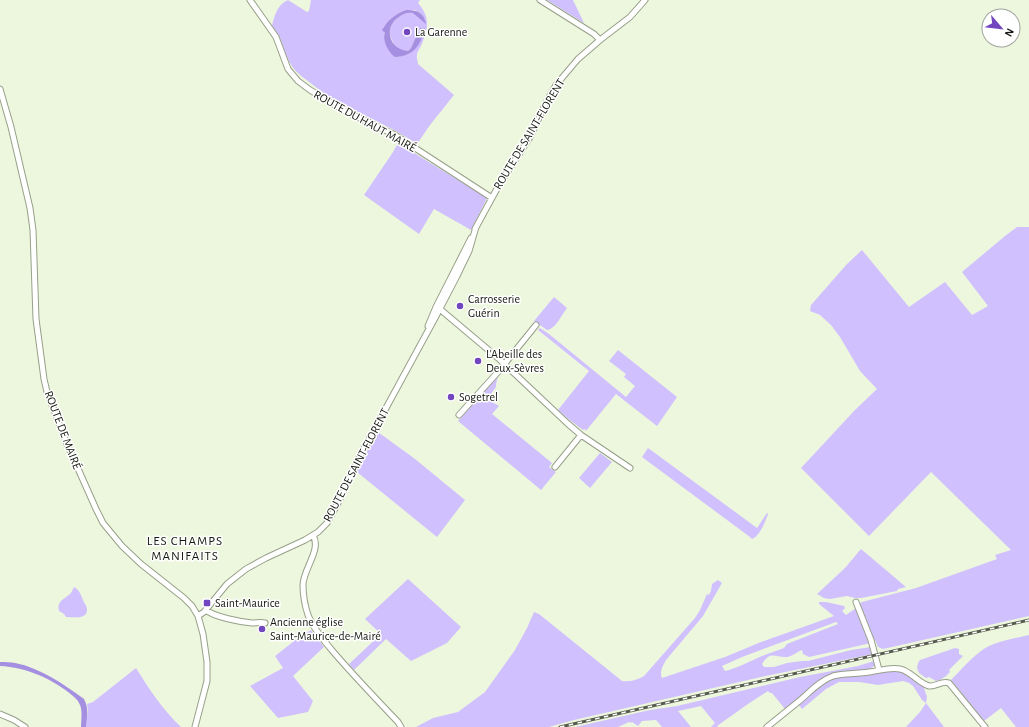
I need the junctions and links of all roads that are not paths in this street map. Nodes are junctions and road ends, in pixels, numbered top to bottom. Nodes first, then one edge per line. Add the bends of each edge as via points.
1 (250, 0) edge
2 (540, 0) edge
3 (644, 0) edge
4 (600, 40) junction
5 (0, 89) edge
6 (492, 198) junction
7 (438, 308) junction
8 (536, 325) dead end
9 (505, 364) junction
10 (459, 415) dead end
11 (581, 435) junction
12 (555, 467) dead end
13 (630, 468) dead end
14 (313, 535) junction
15 (857, 605) dead end
16 (206, 610) junction
17 (198, 616) junction
18 (265, 623) dead end
19 (879, 670) junction
20 (0, 714) edge
21 (25, 727) edge
22 (195, 727) edge
23 (401, 727) edge
24 (767, 727) edge
25 (985, 727) edge

1 - 6 street, ROUTE DU HAUT MAIRÉ via 276,37 288,69 298,81 345,111 395,136
2 - 4 street
3 - 4 street, ROUTE DE SAINT-FLORENT via 630,18
4 - 6 street, ROUTE DE SAINT-FLORENT via 578,59 556,85 530,137
5 - 17 street, ROUTE DE MAIRÉ via 30,208 37,328 44,379 54,412 106,527 132,556 184,598
6 - 7 street, ROUTE DE SAINT-FLORENT
7 - 9 street
7 - 14 street, ROUTE DE SAINT-FLORENT via 330,517 323,528
8 - 9 street
9 - 10 street
9 - 11 street
11 - 12 street
11 - 13 street
14 - 16 street, ROUTE DE SAINT-FLORENT via 246,569 228,584
14 - 23 street via 315,546 303,585 309,618 323,639
15 - 19 street via 871,640
16 - 17 street, ROUTE DE SAINT-FLORENT
16 - 18 street via 212,614 247,622
17 - 22 street, ROUTE DE MAIRÉ via 203,634 207,676
19 - 24 street via 828,678
19 - 25 street via 904,670 929,686 949,683
20 - 21 street

